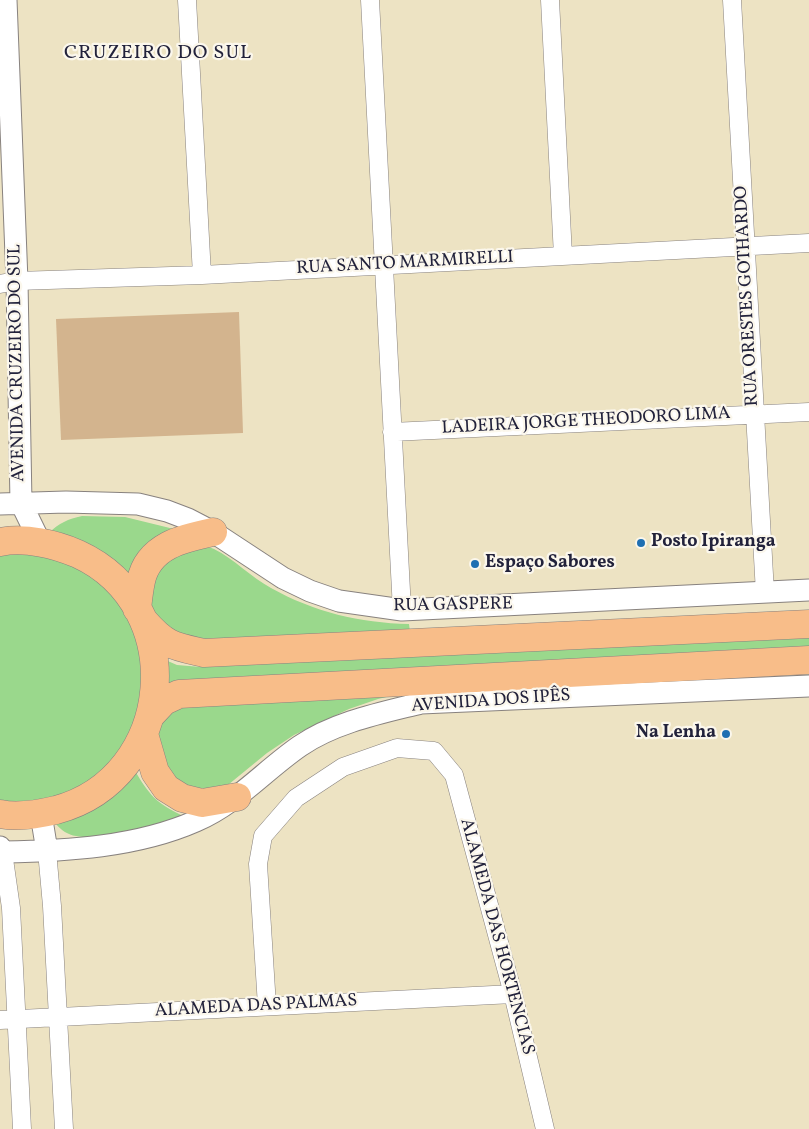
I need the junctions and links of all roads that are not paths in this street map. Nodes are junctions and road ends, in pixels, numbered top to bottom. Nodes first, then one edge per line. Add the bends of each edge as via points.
1 (6, 0) edge
2 (187, 0) edge
3 (370, 0) edge
4 (550, 0) edge
5 (732, 0) edge
6 (809, 243) edge
7 (746, 246) junction
8 (564, 256) junction
9 (384, 265) junction
10 (202, 275) junction
11 (8, 283) edge
12 (809, 412) edge
13 (755, 414) junction
14 (392, 432) junction
15 (22, 503) junction
16 (0, 504) edge
17 (213, 532) junction
18 (0, 542) edge
19 (40, 542) junction
20 (809, 590) edge
21 (765, 593) junction
22 (402, 610) junction
23 (141, 615) junction
24 (809, 624) edge
25 (809, 660) edge
26 (809, 686) edge
27 (147, 725) junction
28 (237, 798) junction
29 (0, 814) edge
30 (41, 814) junction
31 (1, 850) edge
32 (48, 851) junction
33 (512, 994) junction
34 (267, 1006) junction
35 (58, 1017) junction
36 (8, 1019) edge
37 (22, 1129) edge
38 (64, 1129) edge
39 (545, 1129) edge

1 - 11 street, AVENIDA CRUZEIRO DO SUL
2 - 10 street
3 - 9 street
4 - 8 street
5 - 7 street, RUA ORESTES GOTHARDO
6 - 7 street, RUA SANTO MARMIRELLI
7 - 8 street, RUA SANTO MARMIRELLI
7 - 13 street, RUA ORESTES GOTHARDO
8 - 9 street, RUA SANTO MARMIRELLI
9 - 10 street, RUA SANTO MARMIRELLI
9 - 14 street
10 - 11 street, RUA SANTO MARMIRELLI
11 - 15 street, AVENIDA CRUZEIRO DO SUL
12 - 13 street, LADEIRA JORGE THEODORO LIMA
13 - 14 street, LADEIRA JORGE THEODORO LIMA
13 - 21 street, RUA ORESTES GOTHARDO
14 - 22 street
15 - 16 street, RUA GASPERE
15 - 17 street, RUA GASPERE via 138,504 167,511
15 - 19 street, AVENIDA CRUZEIRO DO SUL
17 - 22 street, RUA GASPERE via 283,578 310,591 339,601
17 - 23 main road via 181,538 156,554 141,580
18 - 19 main road
19 - 23 main road via 86,558 106,572
20 - 21 street, RUA GASPERE
21 - 22 street, RUA GASPERE
23 - 24 main road via 158,637 173,646 204,653
23 - 27 main road via 154,652 156,684
25 - 27 main road via 179,694 164,701
26 - 28 street, AVENIDA DOS IPÊS via 421,703 371,715 309,741
27 - 28 main road via 155,772 166,788 182,798 202,803
27 - 30 main road via 131,758 113,778 92,795 67,807
28 - 32 street, AVENIDA DOS IPÊS via 198,821 162,835
29 - 30 main road
30 - 32 street
31 - 32 street, AVENIDA DOS IPÊS
31 - 36 street via 11,908
32 - 35 street
33 - 34 street, ALAMEDA DAS PALMAS
33 - 34 street, ALAMEDA DAS HORTENCIAS via 454,775 434,751 397,748 343,767 296,798 263,836 258,864
33 - 39 street, ALAMEDA DAS HORTENCIAS
34 - 35 street, ALAMEDA DAS PALMAS
35 - 36 street, ALAMEDA DAS PALMAS
35 - 38 street
36 - 37 street

